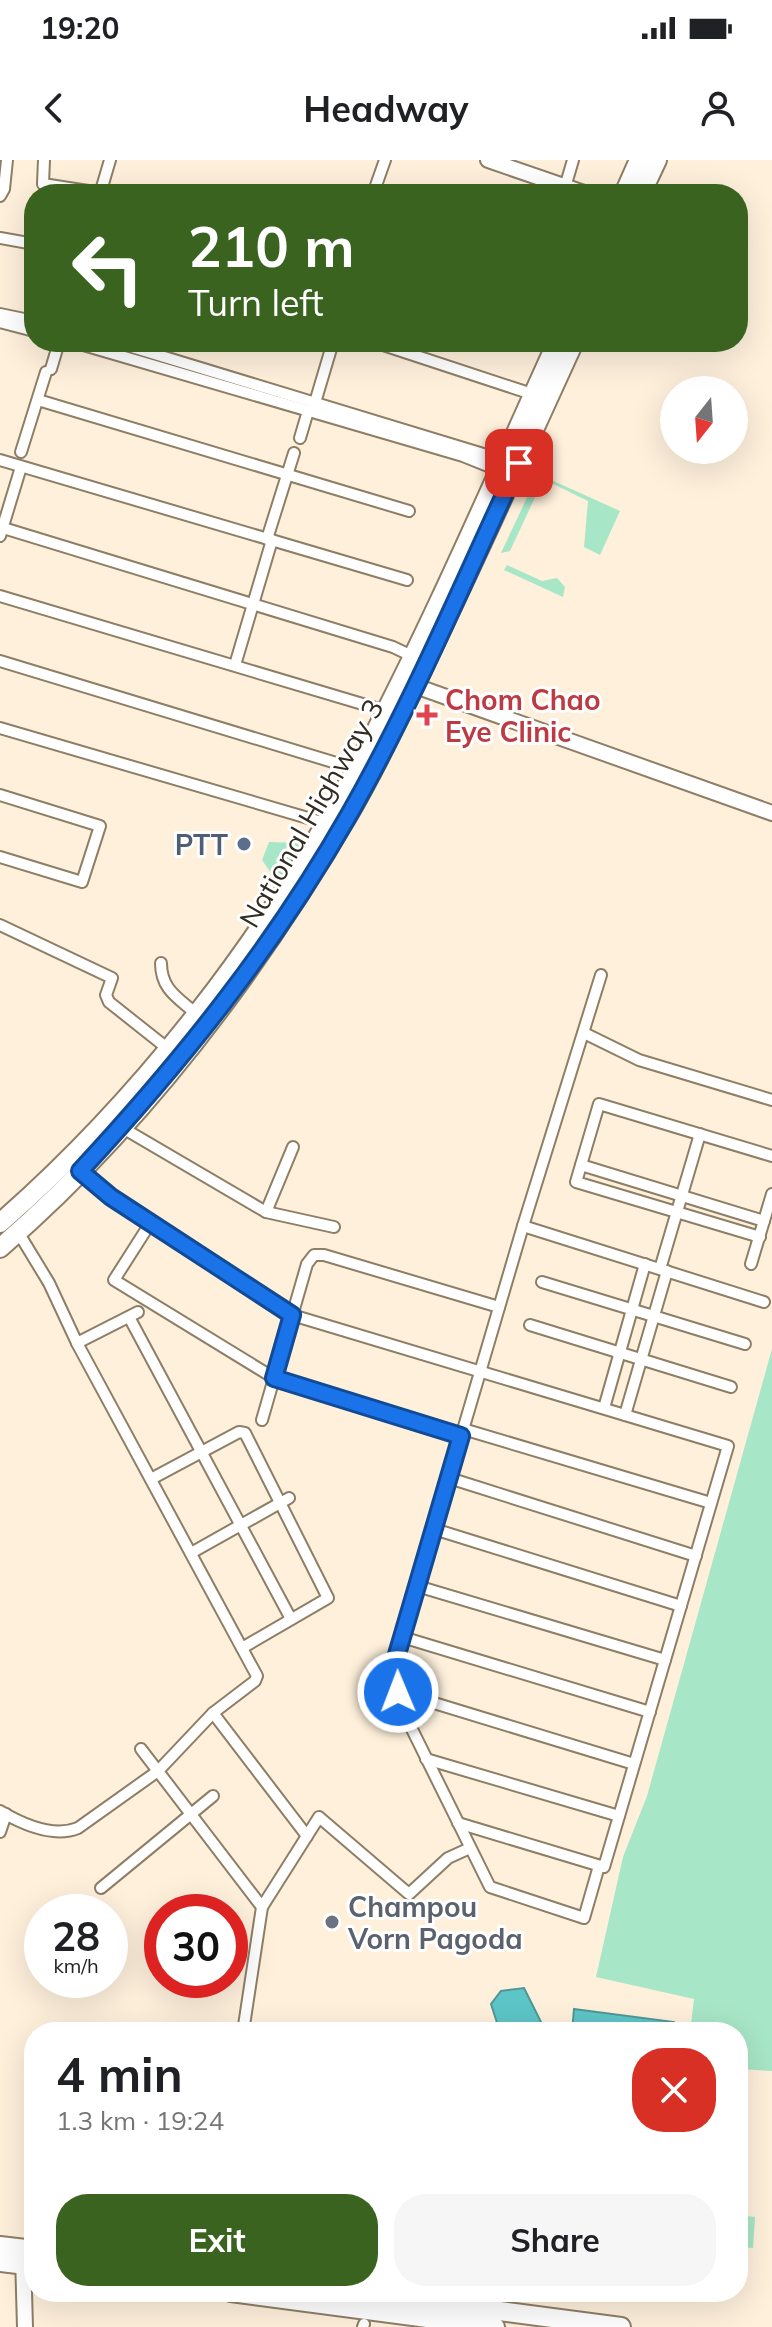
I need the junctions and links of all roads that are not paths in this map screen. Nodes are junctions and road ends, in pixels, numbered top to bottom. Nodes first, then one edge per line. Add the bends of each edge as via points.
1 (7, 160) edge
2 (44, 160) edge
3 (110, 160) edge
4 (385, 160) edge
5 (488, 160) edge
6 (573, 160) edge
7 (639, 160) edge
8 (657, 160) edge
9 (519, 165) edge
10 (43, 184) edge
11 (103, 184) edge
12 (377, 184) edge
13 (553, 184) edge
14 (566, 184) edge
15 (628, 184) edge
16 (646, 184) edge
17 (0, 196) edge
18 (0, 238) edge
19 (24, 242) edge
20 (0, 314) edge
21 (24, 319) edge
22 (0, 322) edge
23 (24, 328) edge
24 (55, 352) edge
25 (110, 352) edge
26 (145, 352) edge
27 (324, 352) edge
28 (329, 352) edge
29 (404, 352) edge
30 (554, 352) edge
31 (568, 352) edge
32 (540, 397) junction
33 (38, 400) junction
34 (310, 406) junction
35 (300, 438) dead end
36 (21, 452) dead end
37 (294, 453) dead end
38 (0, 460) edge
39 (501, 465) junction
40 (21, 467) junction
41 (287, 473) junction
42 (409, 511) dead end
43 (1, 531) edge
44 (269, 540) junction
45 (407, 580) dead end
46 (0, 596) edge
47 (253, 604) junction
48 (418, 660) junction
49 (0, 661) edge
50 (235, 665) junction
51 (408, 683) junction
52 (386, 711) junction
53 (0, 728) edge
54 (356, 769) junction
55 (0, 795) edge
56 (772, 813) edge
57 (325, 823) junction
58 (0, 857) edge
59 (0, 925) edge
60 (161, 963) dead end
61 (601, 975) dead end
62 (195, 1013) junction
63 (584, 1033) junction
64 (167, 1048) junction
65 (772, 1100) edge
66 (121, 1127) junction
67 (700, 1134) junction
68 (293, 1147) dead end
69 (772, 1156) edge
70 (73, 1165) junction
71 (581, 1165) junction
72 (772, 1194) edge
73 (681, 1196) junction
74 (266, 1212) junction
75 (677, 1212) junction
76 (764, 1221) junction
77 (151, 1222) junction
78 (0, 1223) edge
79 (523, 1226) junction
80 (334, 1227) dead end
81 (18, 1232) junction
82 (760, 1237) junction
83 (0, 1248) edge
84 (645, 1264) junction
85 (751, 1264) dead end
86 (663, 1270) junction
87 (542, 1282) dead end
88 (764, 1302) dead end
89 (499, 1307) junction
90 (632, 1309) junction
91 (292, 1315) junction
92 (653, 1316) junction
93 (530, 1325) dead end
94 (77, 1343) junction
95 (745, 1344) dead end
96 (620, 1353) junction
97 (641, 1359) junction
98 (481, 1369) junction
99 (274, 1378) junction
100 (731, 1387) dead end
101 (604, 1408) junction
102 (625, 1415) junction
103 (262, 1420) dead end
104 (462, 1432) junction
105 (202, 1452) junction
106 (449, 1478) junction
107 (151, 1479) junction
108 (285, 1502) junction
109 (711, 1503) junction
110 (243, 1525) junction
111 (434, 1529) junction
112 (191, 1553) junction
113 (696, 1556) junction
114 (417, 1586) junction
115 (681, 1606) junction
116 (291, 1619) junction
117 (402, 1637) junction
118 (242, 1648) junction
119 (665, 1660) junction
120 (398, 1692) junction
121 (650, 1712) junction
122 (213, 1713) junction
123 (141, 1749) dead end
124 (426, 1759) junction
125 (634, 1764) junction
126 (158, 1771) junction
127 (213, 1796) dead end
128 (3, 1813) edge
129 (193, 1814) junction
130 (619, 1816) junction
131 (458, 1823) junction
132 (0, 1832) edge
133 (307, 1836) junction
134 (470, 1848) junction
135 (599, 1866) junction
136 (101, 1888) dead end
137 (262, 1907) junction
138 (245, 2022) edge
139 (0, 2246) edge
140 (24, 2255) edge
141 (24, 2258) edge
142 (0, 2262) edge
143 (26, 2302) edge
144 (294, 2302) edge
145 (369, 2314) edge
146 (436, 2323) edge
147 (25, 2327) edge
148 (495, 2327) edge
149 (621, 2327) edge

1 - 17 street
2 - 10 street
3 - 11 street
4 - 12 street
5 - 9 street
6 - 14 street
7 - 15 highway
8 - 16 highway
9 - 13 street
18 - 19 street
20 - 21 street
22 - 23 street
24 - 33 street
25 - 34 street
26 - 34 street
27 - 34 street
28 - 34 street
29 - 32 street
30 - 32 highway, National Highway 3
31 - 32 highway, National Highway 3
32 - 39 highway, National Highway 3
32 - 48 highway, National Highway 3
33 - 36 street
33 - 41 street
34 - 35 street
34 - 39 street
37 - 41 street
38 - 40 street
39 - 48 highway, National Highway 3
40 - 43 street
40 - 44 street
41 - 42 street
41 - 44 street
43 - 47 street
44 - 45 street
44 - 47 street
46 - 50 street
47 - 48 street
47 - 50 street
48 - 51 highway, National Highway 3
49 - 54 street
50 - 52 street
51 - 52 highway, National Highway 3
51 - 56 street
51 - 66 highway, National Highway 3 via 348,816 283,921 209,1024
52 - 54 highway, National Highway 3
53 - 57 street
54 - 57 highway, National Highway 3
55 - 58 street via 100,826 82,882
57 - 62 highway, National Highway 3
59 - 64 street via 112,978 109,1002
60 - 62 street via 165,988
61 - 63 street
62 - 64 highway, National Highway 3
63 - 65 street via 639,1060
63 - 79 street
64 - 70 highway, National Highway 3
66 - 70 highway, National Highway 3
66 - 74 street
67 - 69 street
67 - 71 street via 599,1104
67 - 73 street
68 - 74 street
70 - 77 street
70 - 78 highway, National Highway 3
70 - 81 highway, National Highway 3
71 - 73 street
71 - 75 street via 576,1182
72 - 76 street
73 - 75 street
73 - 76 street
74 - 80 street
75 - 82 street
75 - 86 street
76 - 82 street
77 - 91 street
77 - 99 street via 114,1280
79 - 84 street
79 - 89 street
81 - 83 highway, National Highway 3
81 - 94 street
82 - 85 street
84 - 86 street
84 - 90 street
86 - 88 street
86 - 92 street
87 - 90 street
89 - 91 street via 314,1255
89 - 98 street
90 - 92 street
90 - 96 street
91 - 98 street
91 - 99 street
92 - 95 street
92 - 97 street
93 - 96 street
94 - 105 street via 133,1315
94 - 107 street
96 - 97 street
96 - 101 street
97 - 100 street
97 - 102 street
98 - 101 street
98 - 104 street
99 - 103 street
99 - 104 street
101 - 102 street
102 - 109 street via 728,1446
104 - 106 street
104 - 109 street
105 - 107 street
105 - 108 street via 242,1431
105 - 110 street
106 - 111 street
106 - 113 street
107 - 112 street
108 - 110 street
108 - 116 street via 328,1598
109 - 113 street
110 - 112 street
110 - 116 street
111 - 114 street
111 - 115 street
112 - 118 street
113 - 115 street
114 - 117 street
114 - 119 street
115 - 119 street
116 - 118 street
117 - 120 street via 393,1668
117 - 121 street
118 - 122 street via 257,1680
119 - 121 street
120 - 124 street
120 - 125 street
121 - 125 street
122 - 126 street
122 - 133 street
123 - 126 street
124 - 130 street
124 - 131 street
125 - 130 street
126 - 128 street via 105,1812 67,1833
126 - 129 street
127 - 129 street
128 - 132 street
129 - 136 street
129 - 137 street
130 - 135 street via 604,1867
131 - 134 street
131 - 135 street
133 - 134 street via 319,1817 409,1894 448,1858
133 - 137 street
134 - 135 street via 492,1889 584,1918
137 - 138 street
139 - 140 highway
141 - 142 highway
143 - 147 street
144 - 145 highway
145 - 146 highway
145 - 149 highway
146 - 148 highway

